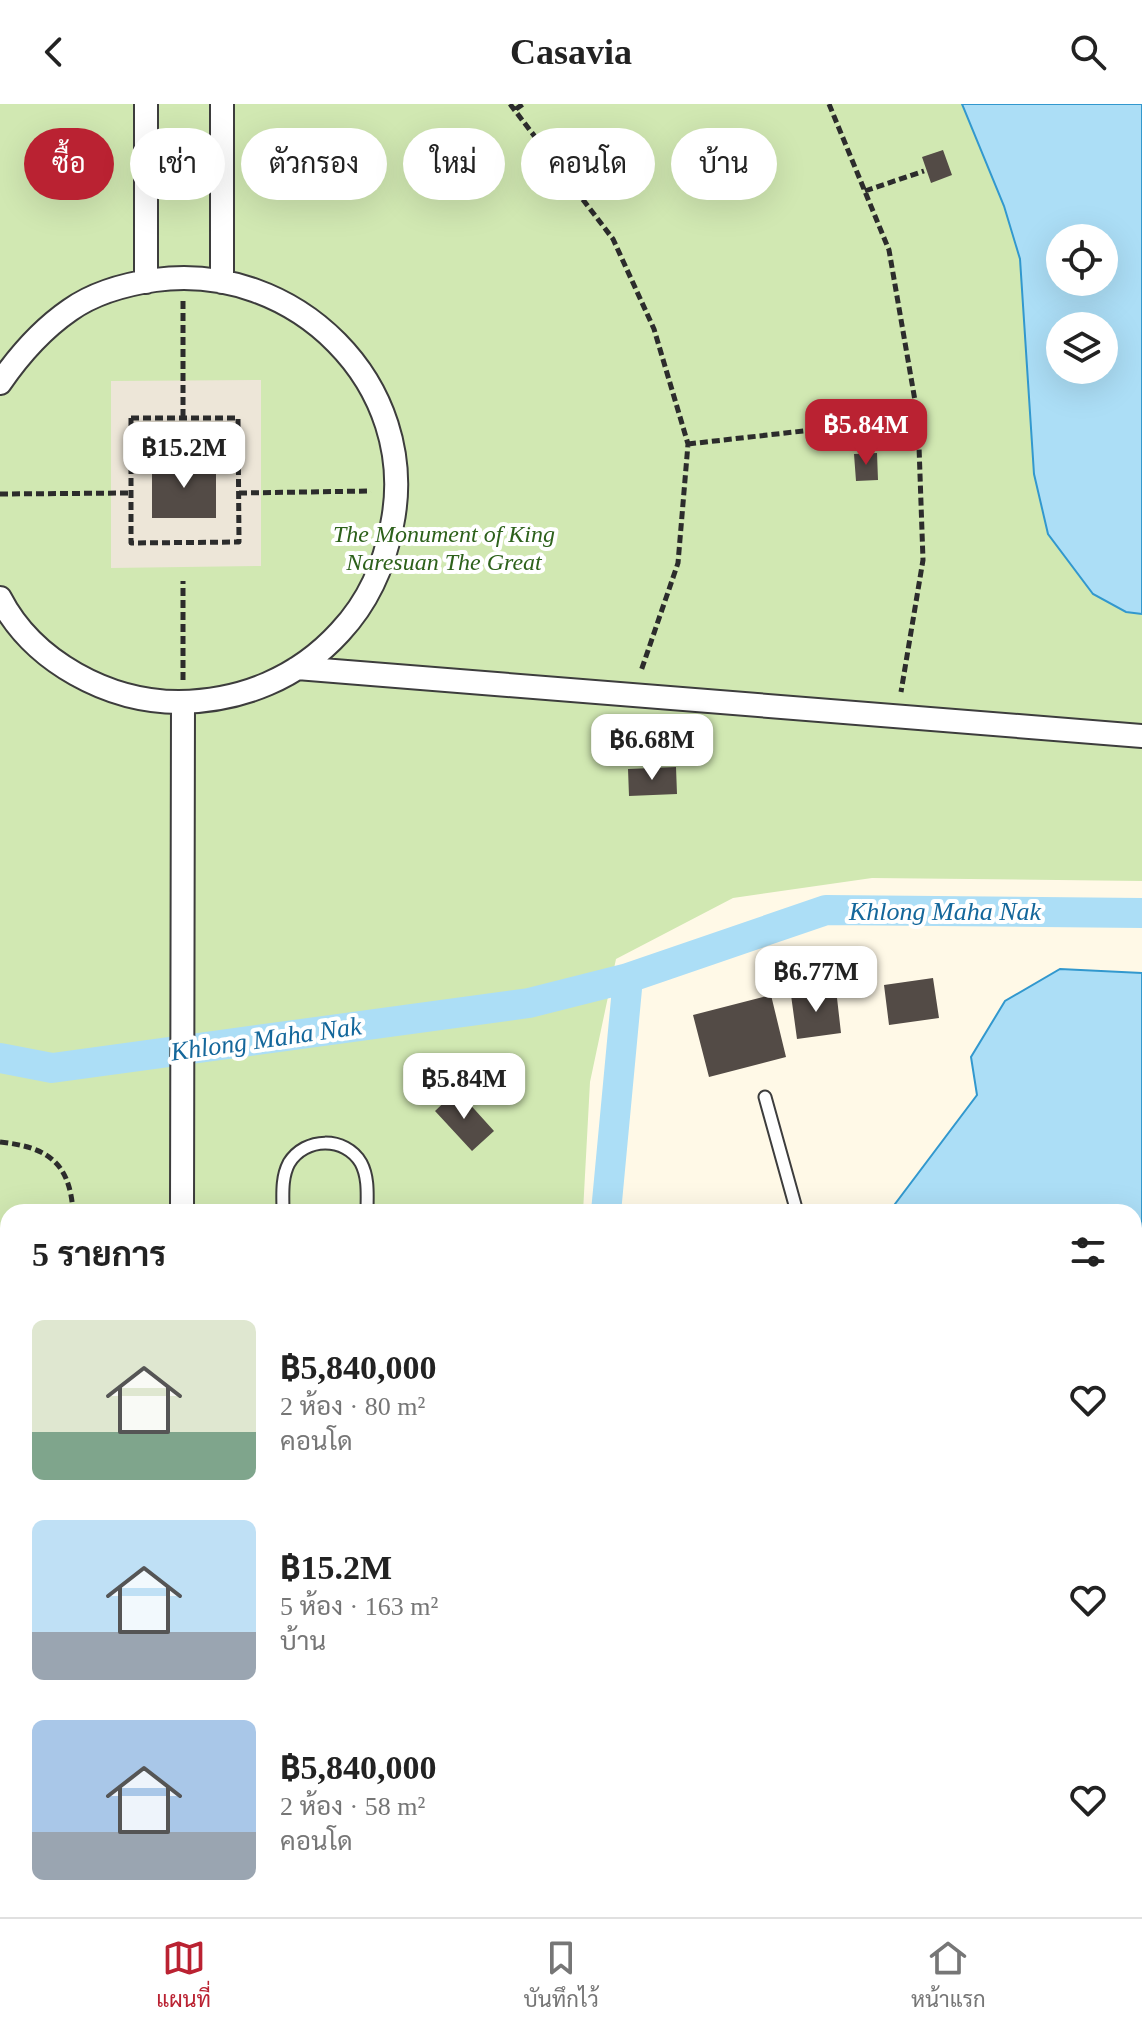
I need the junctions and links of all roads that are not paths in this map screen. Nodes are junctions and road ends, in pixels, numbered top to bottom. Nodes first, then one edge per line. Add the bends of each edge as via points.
1 (146, 104) edge
2 (222, 104) edge
3 (146, 282) junction
4 (222, 282) junction
5 (0, 383) edge
6 (0, 598) edge
7 (297, 668) junction
8 (183, 702) junction
9 (1142, 736) edge
10 (765, 1097) dead end
11 (182, 1204) edge
12 (283, 1204) edge
13 (367, 1204) edge
14 (795, 1204) edge

1 - 3 street
2 - 4 street
3 - 4 street via 183,276
3 - 5 street via 72,308 27,345
4 - 7 street via 241,284 295,307 340,343 374,390 393,445 396,491 385,561 358,612 319,655
6 - 8 street via 48,657 98,687 154,702
7 - 8 street via 269,685 212,702
7 - 9 street
8 - 11 street
10 - 14 lane
12 - 13 lane via 290,1162 308,1146 331,1143 360,1161

